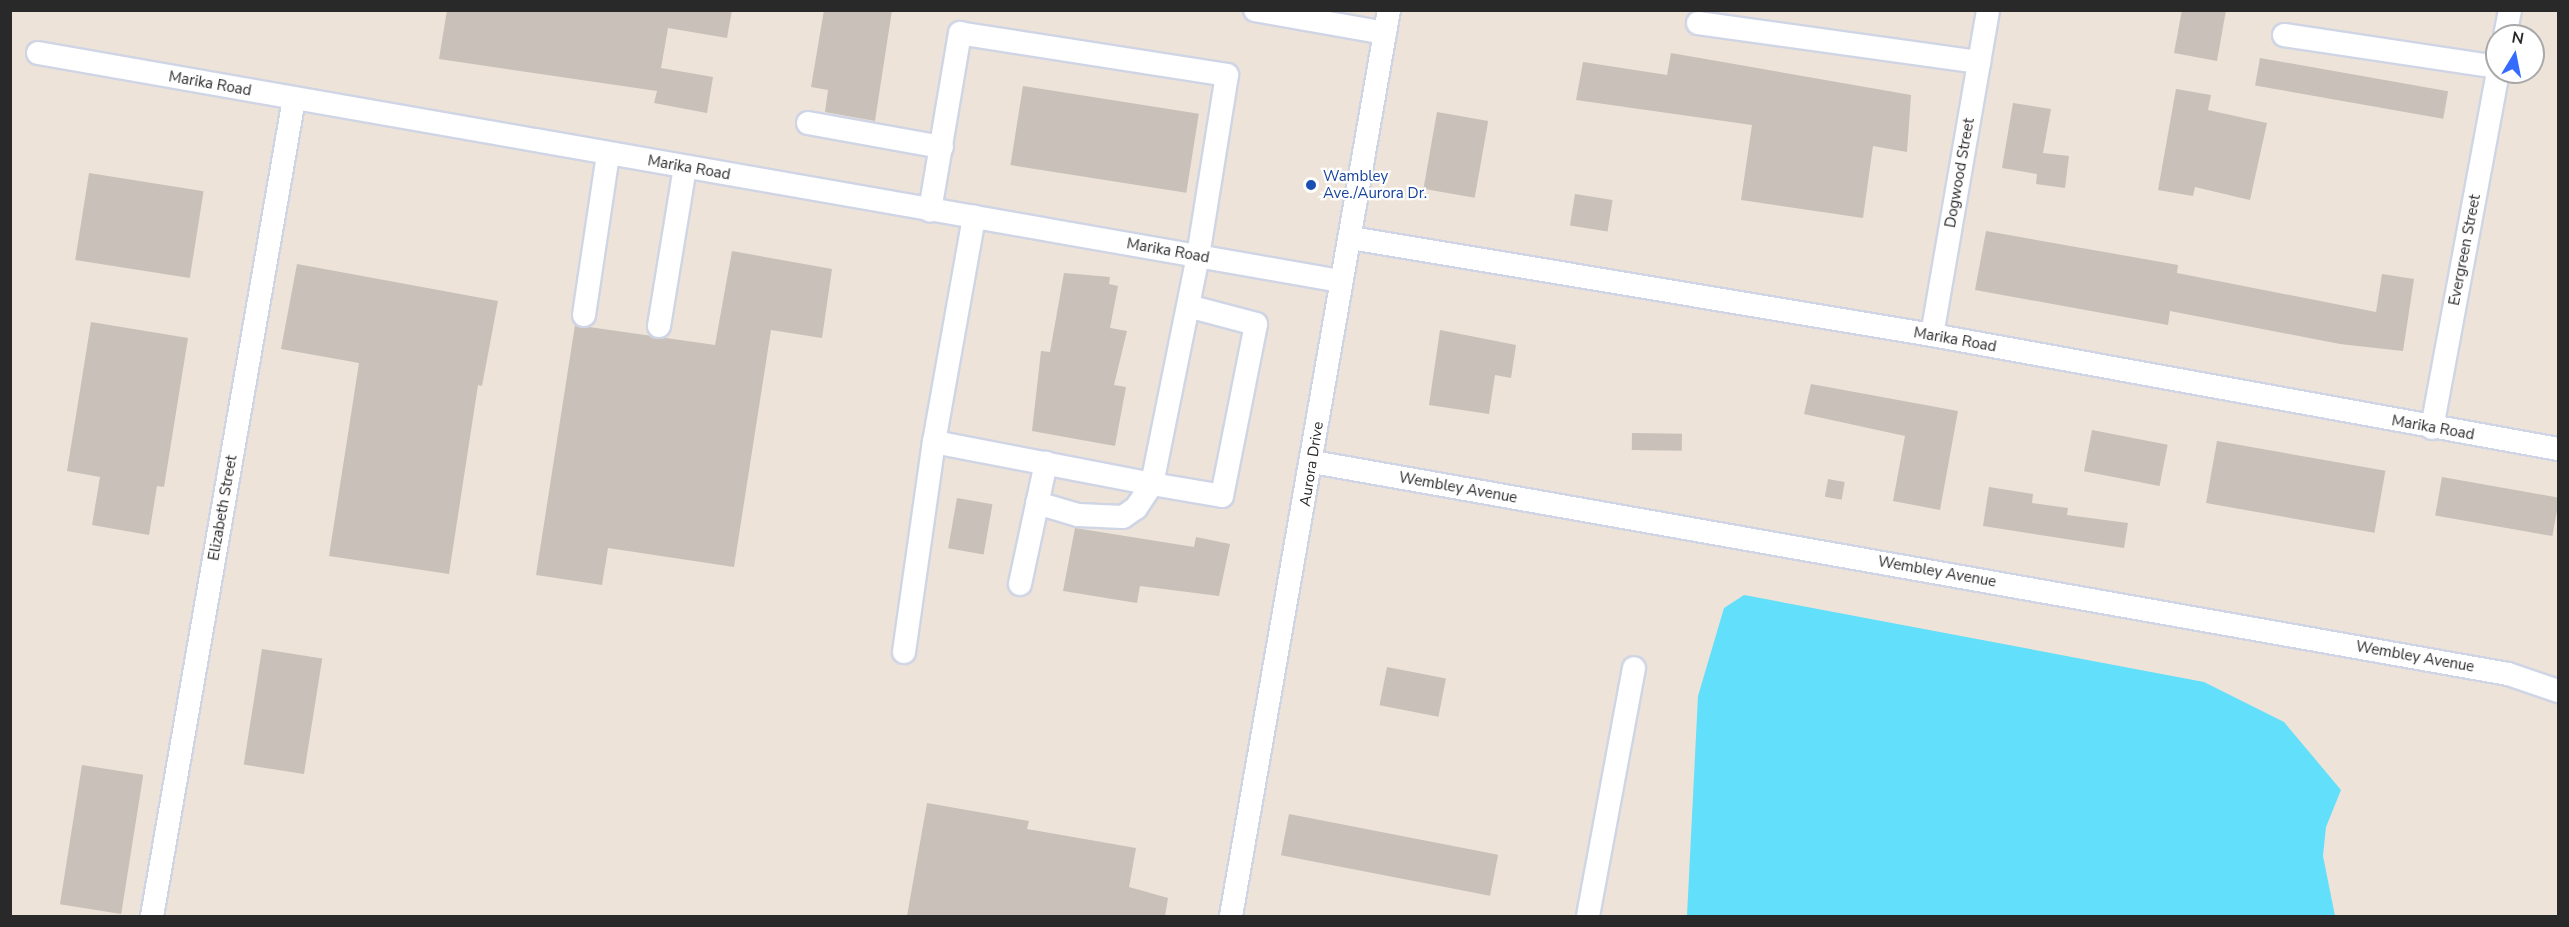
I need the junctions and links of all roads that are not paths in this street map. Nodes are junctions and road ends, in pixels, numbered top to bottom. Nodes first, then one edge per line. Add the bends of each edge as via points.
1 (1255, 10) edge
2 (1389, 10) edge
3 (1988, 10) edge
4 (1698, 23) dead end
5 (1385, 33) junction
6 (2284, 35) dead end
7 (38, 53) dead end
8 (1979, 62) junction
9 (2485, 66) edge
10 (2496, 84) edge
11 (294, 99) junction
12 (808, 123) dead end
13 (942, 147) junction
14 (608, 154) junction
15 (685, 167) junction
16 (930, 210) junction
17 (974, 218) junction
18 (1351, 238) junction
19 (1198, 256) junction
20 (1340, 281) junction
21 (1188, 306) junction
22 (584, 315) dead end
23 (659, 326) dead end
24 (1932, 335) junction
25 (2432, 428) junction
26 (934, 442) junction
27 (2559, 449) edge
28 (1313, 462) junction
29 (1046, 463) junction
30 (1152, 484) junction
31 (1037, 503) junction
32 (1020, 584) dead end
33 (904, 652) dead end
34 (1634, 668) dead end
35 (2559, 691) edge
36 (152, 916) edge
37 (1231, 916) edge
38 (1588, 916) edge

1 - 5 street
2 - 5 street, Aurora Drive
3 - 8 street, Dogwood Street
4 - 8 street
5 - 18 street, Aurora Drive
6 - 9 street
7 - 11 street, Marika Road
8 - 24 street, Dogwood Street
10 - 25 street, Evergreen Street
11 - 14 street, Marika Road
11 - 36 street, Elizabeth Street
12 - 13 street
13 - 16 street
13 - 19 street via 960,33 1227,75
14 - 15 street, Marika Road
14 - 22 street
15 - 16 street, Marika Road
15 - 23 street
16 - 17 street, Marika Road
17 - 19 street, Marika Road
17 - 26 street
18 - 20 street, Aurora Drive
18 - 24 street, Marika Road
19 - 20 street, Marika Road
19 - 21 street
20 - 28 street, Aurora Drive
21 - 30 street
21 - 30 street via 1256,324 1224,485 1221,496
24 - 25 street, Marika Road
25 - 27 street, Marika Road
26 - 29 street
26 - 33 street
28 - 35 street, Wembley Avenue via 2508,674
28 - 37 street, Aurora Drive
29 - 30 street
29 - 31 street
30 - 31 street via 1136,508 1123,517 1078,515
31 - 32 street
34 - 38 street

